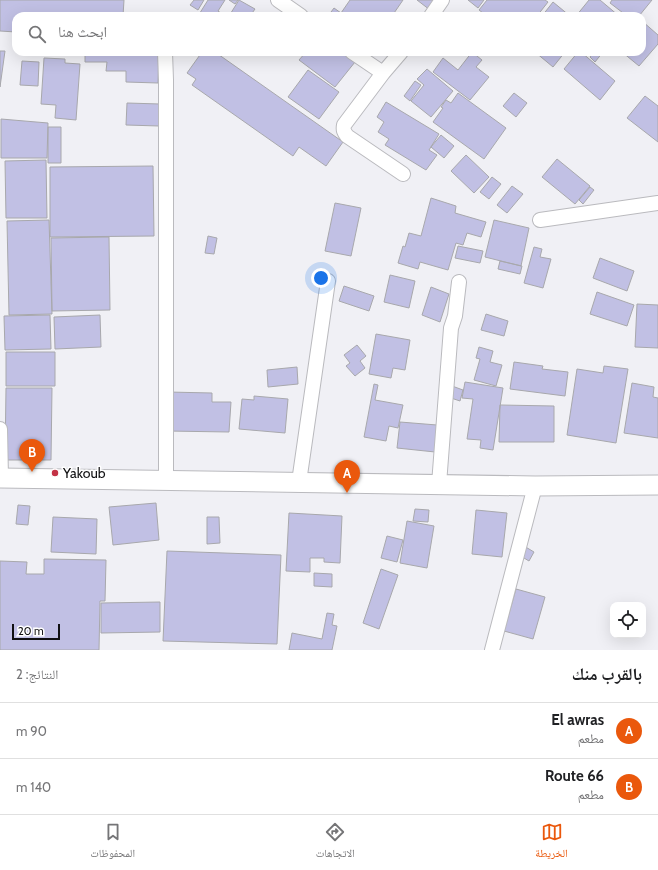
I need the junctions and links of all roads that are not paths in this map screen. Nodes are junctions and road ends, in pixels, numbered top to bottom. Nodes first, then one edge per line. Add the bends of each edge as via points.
1 (278, 0) edge
2 (442, 0) edge
3 (295, 12) edge
4 (434, 12) edge
5 (165, 56) edge
6 (358, 56) edge
7 (398, 56) edge
8 (383, 73) junction
9 (403, 174) dead end
10 (658, 203) edge
11 (540, 220) dead end
12 (328, 281) dead end
13 (459, 282) dead end
14 (0, 429) edge
15 (0, 478) edge
16 (166, 480) junction
17 (299, 482) junction
18 (440, 484) junction
19 (658, 485) edge
20 (535, 486) junction
21 (492, 650) edge

1 - 3 street
2 - 4 street
5 - 16 street
6 - 8 street
7 - 8 street
8 - 9 street via 343,129 347,136
10 - 11 street
12 - 17 street
13 - 18 street via 451,328
14 - 15 street
15 - 16 main road
16 - 17 main road
17 - 18 main road
18 - 20 main road
19 - 20 main road
20 - 21 street

